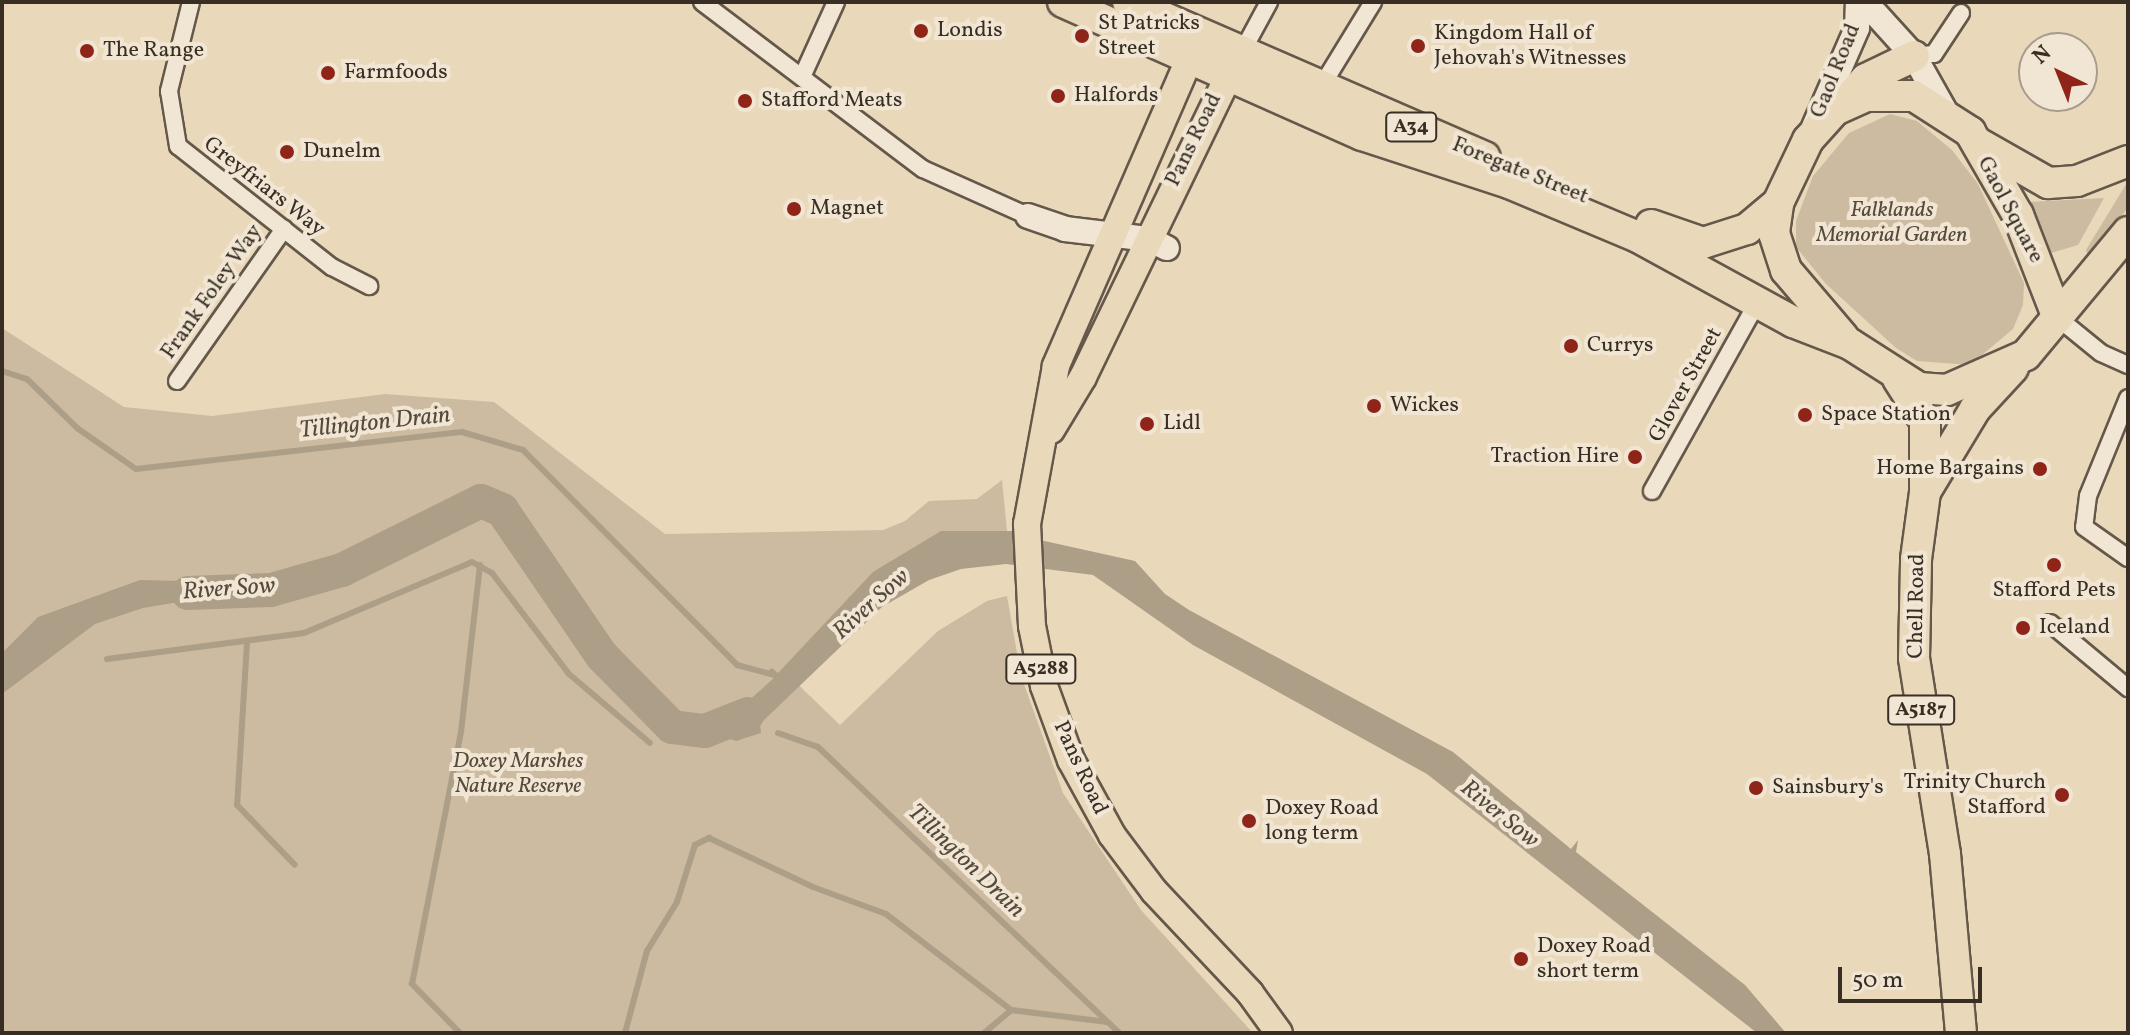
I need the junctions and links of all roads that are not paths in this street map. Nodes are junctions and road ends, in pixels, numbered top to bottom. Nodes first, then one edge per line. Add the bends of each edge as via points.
1 (191, 2) edge
2 (702, 2) edge
3 (836, 2) edge
4 (1063, 2) edge
5 (1269, 2) edge
6 (1373, 2) edge
7 (1858, 2) edge
8 (1865, 2) edge
9 (1136, 4) edge
10 (1961, 13) dead end
11 (1194, 48) junction
12 (1242, 52) junction
13 (1914, 56) junction
14 (1224, 76) junction
15 (802, 77) junction
16 (1321, 87) junction
17 (1841, 106) junction
18 (1946, 113) junction
19 (1808, 140) junction
20 (1973, 140) junction
21 (2128, 161) edge
22 (1778, 203) junction
23 (1028, 216) joint
24 (284, 229) junction
25 (1114, 232) junction
26 (2128, 232) edge
27 (1158, 243) junction
28 (369, 286) dead end
29 (1758, 301) junction
30 (2058, 318) junction
31 (1850, 344) junction
32 (2026, 355) junction
33 (2128, 365) edge
34 (1898, 379) junction
35 (177, 381) dead end
36 (2128, 398) edge
37 (1042, 445) junction
38 (1652, 491) dead end
39 (1925, 492) junction
40 (2128, 558) edge
41 (2050, 623) dead end
42 (2128, 688) edge
43 (1279, 1033) edge
44 (1961, 1033) edge

1 - 24 street, Greyfriars Way via 169,91 178,146
2 - 15 street
3 - 15 street
4 - 11 highway, Foregate Street / A34
5 - 12 street
6 - 16 street
7 - 19 main road, Gaol Road via 1857,28
8 - 13 main road, Gaol Road
9 - 11 highway, Foregate Street / A34
10 - 13 street via 1934,54
11 - 12 highway, Foregate Street / A34
11 - 14 highway, Foregate Street / A34
11 - 25 main road, Pans Road / A5288
12 - 14 main road, Pans Road / A5288
12 - 16 highway, Foregate Street / A34
13 - 17 highway via 1866,79
13 - 18 main road, Gaol Road
14 - 27 main road, Pans Road / A5288
14 - 29 highway, Foregate Street / A34 via 1362,135 1509,183 1638,237
15 - 23 street via 923,169
16 - 22 highway, Foregate Street / A34 via 1683,239 1703,243 1732,236
17 - 18 highway via 1866,96 1905,94
17 - 19 highway
18 - 20 highway, Gaol Square
19 - 22 highway
20 - 21 highway via 2048,183 2077,181
20 - 30 highway, Gaol Square via 2018,215
22 - 31 highway via 1774,233 1786,270
23 - 25 main road via 1065,229
24 - 28 street, Greyfriars Way via 332,267
24 - 35 street, Frank Foley Way
25 - 27 main road
25 - 37 main road, Pans Road / A5288 via 1056,366
26 - 30 highway
27 - 37 main road, Pans Road / A5288
29 - 31 highway, A34
29 - 38 street, Glover Street
30 - 32 highway
30 - 33 street via 2101,353
31 - 34 highway
32 - 34 highway via 1947,390 1919,388
32 - 39 highway, Chell Road / A5187 via 1975,409
34 - 39 highway, A5187 via 1925,421
36 - 40 street via 2088,496 2084,527
37 - 43 main road, Pans Road / A5288 via 1031,490 1028,582 1044,686 1071,760 1112,835 1154,891 1250,993
39 - 44 highway, Chell Road / A5187 via 1916,559 1914,658 1945,854
41 - 42 street

